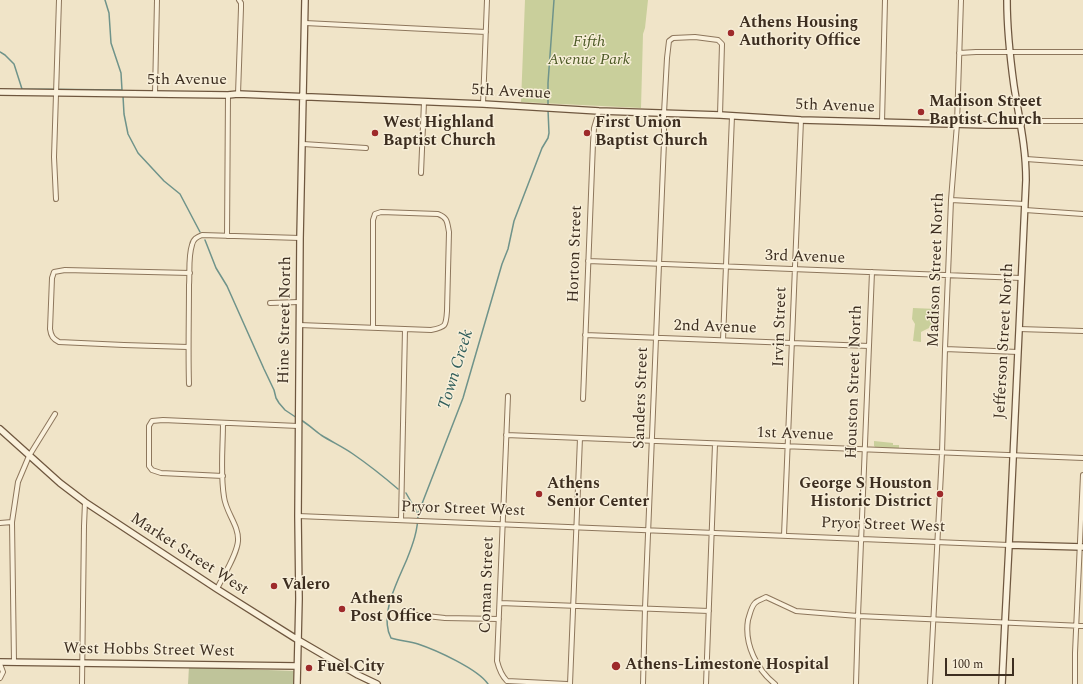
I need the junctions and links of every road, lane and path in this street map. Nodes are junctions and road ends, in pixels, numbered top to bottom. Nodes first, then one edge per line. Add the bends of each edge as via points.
1 (59, 0) edge
2 (157, 0) edge
3 (239, 0) edge
4 (305, 0) edge
5 (487, 0) edge
6 (885, 0) edge
7 (961, 0) edge
8 (1007, 0) edge
9 (305, 23) junction
10 (486, 32) junction
11 (959, 52) junction
12 (1010, 52) junction
13 (1083, 52) edge
14 (0, 92) edge
15 (57, 93) junction
16 (155, 94) junction
17 (238, 94) junction
18 (228, 95) junction
19 (304, 97) junction
20 (424, 102) junction
21 (483, 104) junction
22 (598, 111) junction
23 (664, 113) junction
24 (720, 115) junction
25 (732, 116) junction
26 (801, 120) junction
27 (1083, 121) edge
28 (882, 122) junction
29 (1021, 123) junction
30 (956, 124) junction
31 (303, 144) junction
32 (366, 148) dead end
33 (1026, 159) junction
34 (1083, 163) edge
35 (421, 173) dead end
36 (56, 199) dead end
37 (951, 200) junction
38 (1025, 204) junction
39 (1025, 210) junction
40 (1083, 214) edge
41 (227, 236) junction
42 (300, 238) junction
43 (588, 261) junction
44 (659, 264) junction
45 (726, 267) junction
46 (795, 269) junction
47 (872, 272) junction
48 (190, 273) junction
49 (948, 275) junction
50 (1021, 278) junction
51 (299, 302) junction
52 (270, 303) dead end
53 (300, 325) junction
54 (373, 327) junction
55 (1019, 328) junction
56 (405, 329) junction
57 (1083, 331) edge
58 (585, 335) junction
59 (656, 337) junction
60 (723, 340) junction
61 (792, 343) junction
62 (869, 346) junction
63 (188, 347) junction
64 (945, 349) junction
65 (1018, 352) junction
66 (189, 384) dead end
67 (508, 396) dead end
68 (583, 400) dead end
69 (55, 414) dead end
70 (223, 423) junction
71 (298, 426) junction
72 (0, 429) edge
73 (506, 435) junction
74 (580, 438) junction
75 (652, 441) junction
76 (715, 444) junction
77 (788, 446) junction
78 (865, 450) junction
79 (942, 453) junction
80 (29, 456) junction
81 (1013, 456) junction
82 (1083, 458) edge
83 (1083, 475) edge
84 (222, 476) junction
85 (85, 502) junction
86 (298, 516) junction
87 (401, 520) junction
88 (12, 522) junction
89 (0, 523) edge
90 (503, 524) junction
91 (576, 527) junction
92 (648, 530) junction
93 (712, 533) junction
94 (784, 535) junction
95 (861, 538) junction
96 (937, 542) junction
97 (1010, 544) junction
98 (1081, 547) edge
99 (217, 589) junction
100 (500, 602) junction
101 (573, 606) junction
102 (645, 608) junction
103 (709, 611) junction
104 (399, 616) dead end
105 (858, 616) junction
106 (499, 619) junction
107 (934, 620) junction
108 (1005, 622) junction
109 (1076, 625) junction
110 (1083, 626) edge
111 (298, 640) junction
112 (14, 662) junction
113 (82, 662) junction
114 (0, 663) edge
115 (297, 666) junction
116 (0, 678) edge
117 (82, 684) edge
118 (297, 684) edge
119 (377, 684) edge
120 (569, 684) edge
121 (643, 684) edge
122 (706, 684) edge
123 (775, 684) edge
124 (856, 684) edge
125 (930, 684) edge
126 (1002, 684) edge
127 (1075, 684) edge

1 - 15 street
2 - 16 street
3 - 17 street via 241,8
4 - 9 street, Hine Street North
5 - 10 street
6 - 28 street
7 - 11 street, Madison Street North
8 - 12 street, Jefferson Street North
9 - 10 street
9 - 19 street, Hine Street North
10 - 21 street
11 - 12 street
11 - 30 street, Madison Street North
12 - 13 street
12 - 29 street, Jefferson Street North
14 - 15 street, 5th Avenue
15 - 16 street, 5th Avenue
15 - 36 street via 54,157
16 - 18 street, 5th Avenue
17 - 18 street, 5th Avenue
17 - 19 street, 5th Avenue
18 - 41 street
19 - 20 street, 5th Avenue
19 - 31 street, Hine Street North
20 - 21 street, 5th Avenue
20 - 35 street
21 - 22 street, 5th Avenue
22 - 23 street, 5th Avenue
22 - 43 street, Horton Street via 593,143
23 - 24 street, 5th Avenue
23 - 24 street, Sanders Street via 669,41 684,37 718,40 722,44
23 - 44 street, Sanders Street
24 - 25 street, 5th Avenue
25 - 26 street, 5th Avenue
25 - 45 street
26 - 28 street, 5th Avenue
26 - 46 street, Irvin Street
27 - 29 street, 5th Avenue
28 - 30 street, 5th Avenue
29 - 30 street, 5th Avenue
29 - 33 street, Jefferson Street North
30 - 37 street, Madison Street North
31 - 32 street
31 - 42 street, Hine Street North
33 - 34 street
33 - 38 street, Jefferson Street North
37 - 38 street
37 - 49 street, Madison Street North
38 - 39 street, Jefferson Street North
39 - 40 street
39 - 50 street, Jefferson Street North
41 - 42 street
41 - 48 street via 197,237 191,246
42 - 51 street, Hine Street North
43 - 44 street, 3rd Avenue
43 - 58 street, Horton Street
44 - 45 street, 3rd Avenue
44 - 59 street, Sanders Street
45 - 46 street, 3rd Avenue
45 - 60 street
46 - 47 street, 3rd Avenue
46 - 61 street, Irvin Street
47 - 49 street, 3rd Avenue
47 - 62 street, Houston Street North
48 - 63 street
48 - 63 street via 65,270 54,272 52,278 51,334 59,342
49 - 50 street, 3rd Avenue
49 - 64 street, Madison Street North
50 - 55 street, Jefferson Street North
51 - 52 street
51 - 53 street, Hine Street North
53 - 54 street
53 - 71 street, Hine Street North
54 - 56 street
54 - 56 street via 375,214 438,214 444,216 449,232 446,323 442,328 431,330
55 - 57 street
55 - 65 street, Jefferson Street North
56 - 87 street
58 - 59 street, 2nd Avenue
58 - 68 street, Horton Street
59 - 60 street, 2nd Avenue
59 - 75 street, Sanders Street
60 - 61 street, 2nd Avenue
61 - 62 street, 2nd Avenue
61 - 77 street, Irvin Street
62 - 78 street, Houston Street North
63 - 66 street
64 - 65 street
64 - 79 street, Madison Street North
65 - 81 street, Jefferson Street North
67 - 73 street, Coman Street
69 - 80 street
70 - 71 street
70 - 84 street
70 - 84 street via 152,421 149,426 148,460 152,470 161,473
71 - 86 street, Hine Street North
72 - 80 street, Market Street West
73 - 74 street, 1st Avenue
73 - 90 street, Coman Street
74 - 75 street, 1st Avenue
74 - 91 street
75 - 76 street, 1st Avenue
75 - 92 street, Sanders Street
76 - 77 street, 1st Avenue
76 - 93 street
77 - 78 street, 1st Avenue
77 - 94 street, Irvin Street
78 - 79 street, 1st Avenue
78 - 95 street, Houston Street North
79 - 81 street, 1st Avenue
79 - 96 street, Madison Street North
80 - 85 street, Market Street West
80 - 88 street via 18,482
81 - 82 street, 1st Avenue
81 - 97 street, Jefferson Street North
83 - 98 street
84 - 99 street via 224,498 238,541
85 - 99 street, Market Street West
85 - 113 street
86 - 87 street, Pryor Street West
86 - 111 street, Hine Street North
87 - 90 street, Pryor Street West
88 - 89 street
88 - 112 street
90 - 91 street, Pryor Street West
90 - 100 street, Coman Street
91 - 92 street, Pryor Street West
91 - 101 street
92 - 93 street, Pryor Street West
92 - 102 street, Sanders Street
93 - 94 street, Pryor Street West
93 - 103 street
94 - 95 street, Pryor Street West
95 - 96 street, Pryor Street West
95 - 105 street, Houston Street North
96 - 97 street, Pryor Street West
96 - 107 street, Madison Street North
97 - 98 street, Pryor Street West
97 - 108 street, Jefferson Street North
98 - 109 street
99 - 111 street, Market Street West
100 - 101 street
100 - 106 street, Coman Street
101 - 102 street
101 - 120 street
102 - 103 street
102 - 121 street, Sanders Street
103 - 122 street
104 - 106 street
105 - 107 street
105 - 123 street via 796,611 766,597 756,602 750,612 749,640 756,662
105 - 124 street, Houston Street North
106 - 120 street, Coman Street via 497,661 503,678 507,681
107 - 108 street
107 - 125 street
108 - 109 street
108 - 126 street, Jefferson Street North
109 - 110 street
109 - 127 street
111 - 115 street, Hine Street North
111 - 119 street, Market Street West
112 - 113 street, West Hobbs Street West
112 - 114 street, West Hobbs Street West
113 - 115 street, West Hobbs Street West
113 - 117 street
114 - 116 street via 4,672
115 - 118 street, Hine Street North

